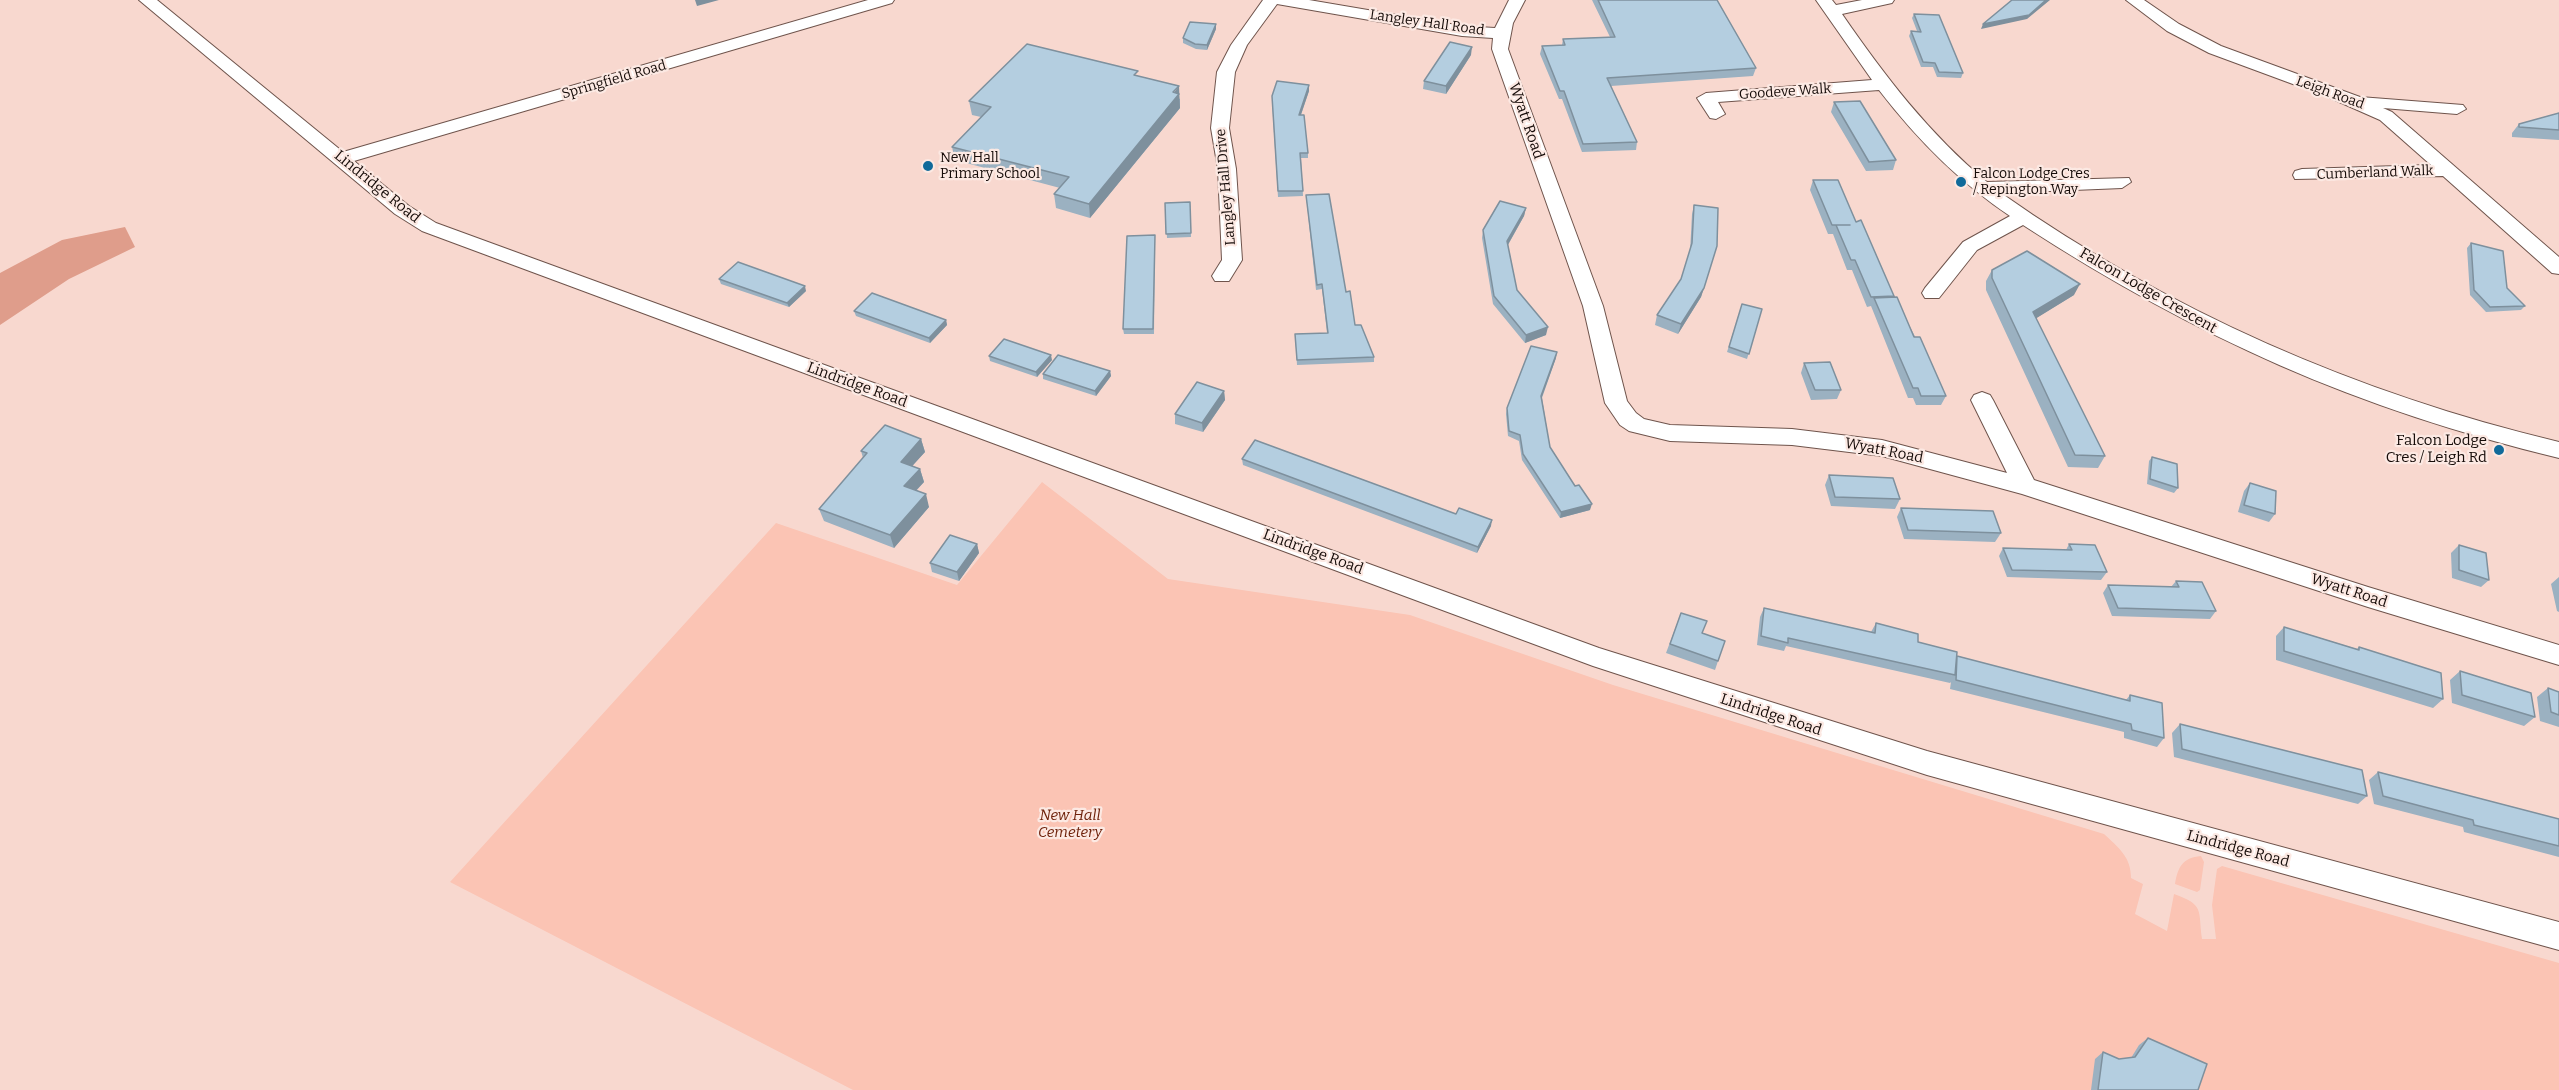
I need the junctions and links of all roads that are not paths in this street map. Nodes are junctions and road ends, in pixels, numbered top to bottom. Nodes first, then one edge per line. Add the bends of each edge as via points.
1 (147, 0) edge
2 (886, 0) edge
3 (1271, 0) edge
4 (1281, 0) edge
5 (1517, 0) edge
6 (1886, 0) edge
7 (2134, 0) edge
8 (1342, 5) edge
9 (1827, 5) edge
10 (1501, 33) junction
11 (1883, 84) junction
12 (2358, 101) junction
13 (2457, 109) dead end
14 (1716, 114) dead end
15 (341, 159) junction
16 (2448, 170) junction
17 (2302, 175) dead end
18 (2122, 182) dead end
19 (1984, 188) junction
20 (2022, 217) junction
21 (2559, 268) edge
22 (1222, 276) dead end
23 (1932, 293) dead end
24 (1982, 400) dead end
25 (2559, 450) edge
26 (2025, 486) junction
27 (2559, 655) edge
28 (2559, 936) edge

1 - 15 street, Lindridge Road
2 - 15 street, Springfield Road
3 - 22 street, Langley Hall Drive via 1239,45 1225,82 1220,128 1227,169 1232,260
4 - 8 street, Langley Hall Road
5 - 10 street, Wyatt Road via 1507,12
6 - 9 street
7 - 12 street, Leigh Road via 2163,23 2201,44
8 - 10 street, Langley Hall Road via 1461,31
9 - 11 street, Falcon Lodge Crescent
10 - 26 street, Wyatt Road via 1500,49 1593,306 1616,403 1628,418 1670,433 1792,437 1882,448
11 - 14 street, Goodeve Walk via 1706,98
11 - 19 street, Falcon Lodge Crescent via 1920,129
12 - 13 street
12 - 16 street, Leigh Road via 2386,116
15 - 28 street, Lindridge Road via 402,210 429,227 1593,656 1927,763
16 - 17 street, Cumberland Walk
16 - 21 street, Leigh Road
18 - 19 street
19 - 20 street, Falcon Lodge Crescent
20 - 23 street via 1970,246
20 - 25 street, Falcon Lodge Crescent via 2149,295 2278,360 2353,391
24 - 26 street
26 - 27 street, Wyatt Road

